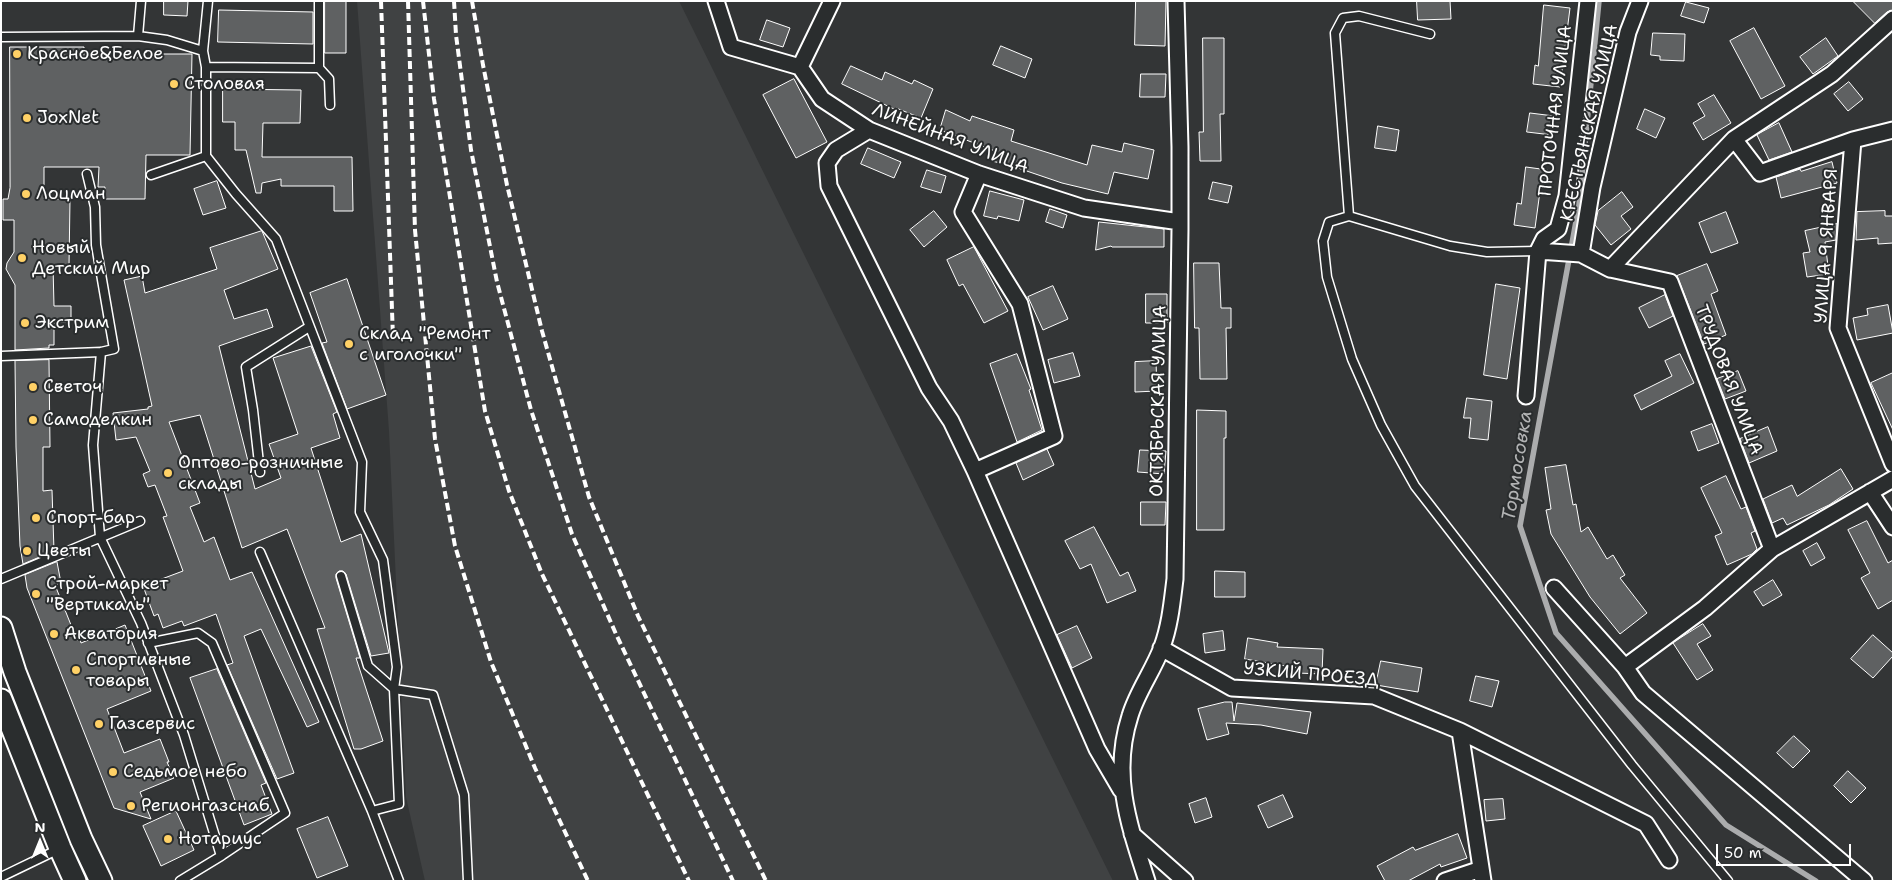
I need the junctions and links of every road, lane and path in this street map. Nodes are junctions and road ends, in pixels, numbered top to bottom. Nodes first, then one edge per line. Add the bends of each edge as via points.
1 (141, 1) edge
2 (208, 1) edge
3 (319, 1) edge
4 (716, 1) edge
5 (832, 1) edge
6 (1176, 1) edge
7 (1588, 1) edge
8 (1640, 1) edge
9 (1893, 19) edge
10 (1430, 34) dead end
11 (138, 36) junction
12 (1, 37) edge
13 (203, 51) junction
14 (206, 67) junction
15 (800, 67) junction
16 (319, 68) junction
17 (330, 105) dead end
18 (869, 130) junction
19 (1893, 130) edge
20 (1734, 139) junction
21 (1853, 140) junction
22 (206, 156) junction
23 (87, 174) dead end
24 (979, 174) junction
25 (151, 175) dead end
26 (1349, 216) junction
27 (1180, 222) junction
28 (1538, 250) junction
29 (1581, 254) junction
30 (1610, 270) junction
31 (309, 327) junction
32 (101, 352) junction
33 (1, 356) edge
34 (1526, 396) dead end
35 (1893, 464) edge
36 (975, 471) junction
37 (260, 472) dead end
38 (1893, 478) edge
39 (1870, 492) junction
40 (140, 521) dead end
41 (1893, 527) edge
42 (100, 537) junction
43 (1772, 549) junction
44 (260, 552) dead end
45 (341, 576) dead end
46 (1, 579) edge
47 (1554, 588) dead end
48 (1, 628) edge
49 (148, 642) junction
50 (1161, 648) junction
51 (1625, 668) junction
52 (394, 688) junction
53 (1, 700) edge
54 (1460, 732) junction
55 (1122, 791) junction
56 (372, 810) junction
57 (1131, 833) junction
58 (70, 844) junction
59 (221, 856) junction
60 (1669, 860) dead end
61 (1482, 875) edge
62 (1, 877) edge
63 (75, 881) edge
64 (101, 881) edge
65 (180, 881) edge
66 (400, 881) edge
67 (468, 881) edge
68 (1146, 881) edge
69 (1185, 881) edge
70 (1446, 881) edge
71 (1728, 881) edge
72 (1864, 881) edge

1 - 11 lane
2 - 13 lane
3 - 16 lane
4 - 15 street via 731,47
5 - 15 street
6 - 27 street, ОКТЯБРЬСКАЯ УЛИЦА
7 - 28 street, ПРОТОЧНАЯ УЛИЦА via 1567,196 1558,229 1544,238
8 - 29 street, КРЕСТЬЯНСКАЯ УЛИЦА via 1628,32 1605,128
9 - 20 street via 1832,74
10 - 26 lane via 1358,16 1343,18 1335,33
11 - 12 lane
11 - 13 lane via 167,40
13 - 14 lane
14 - 16 lane
14 - 22 lane
15 - 18 street, ЛИНЕЙНАЯ УЛИЦА via 822,99
16 - 17 lane via 329,79
18 - 24 street, ЛИНЕЙНАЯ УЛИЦА
18 - 36 street via 836,150 827,163 829,186 929,388 951,421
19 - 21 street
20 - 21 street via 1760,173
20 - 30 street
21 - 35 street, УЛИЦА 9 ЯНВАРЯ via 1838,328
22 - 25 lane
22 - 31 lane via 276,238
23 - 32 lane via 95,207 96,246 114,349
24 - 27 street, ЛИНЕЙНАЯ УЛИЦА via 1084,208
24 - 36 street via 963,212 1020,304 1054,436
26 - 28 lane via 1450,246 1487,252
26 - 71 lane via 1329,222 1323,241 1327,277 1352,359 1381,425 1415,486 1626,757
27 - 50 street, ОКТЯБРЬСКАЯ УЛИЦА via 1174,579 1171,615
28 - 29 street
28 - 34 street
29 - 30 street
30 - 43 street, ТРУДОВАЯ УЛИЦА via 1670,282
31 - 37 lane via 246,367
31 - 52 lane via 362,462 360,512 382,560 397,667
32 - 33 lane
32 - 42 lane via 93,445
36 - 55 street via 1098,749
38 - 39 street
39 - 41 street
39 - 43 street
40 - 42 lane
42 - 46 lane
42 - 49 lane
43 - 51 street via 1705,608
44 - 56 lane
45 - 52 lane via 368,666
47 - 51 street
48 - 58 main road
49 - 59 lane via 184,735
49 - 59 lane via 198,633 212,643 285,813
50 - 54 street, УЗКИЙ ПРОЕЗД via 1232,688 1374,696
50 - 55 street, ОКТЯБРЬСКАЯ УЛИЦА via 1129,717 1122,753
51 - 72 street via 1643,693
52 - 56 lane via 399,804
52 - 67 lane via 433,695 464,795
53 - 58 main road
54 - 60 street, УЗКИЙ ПРОЕЗД via 1646,824
54 - 61 street
55 - 57 street
56 - 66 lane
57 - 68 street
57 - 69 street
58 - 62 lane
58 - 63 main road
58 - 64 main road
59 - 65 lane
61 - 70 street

